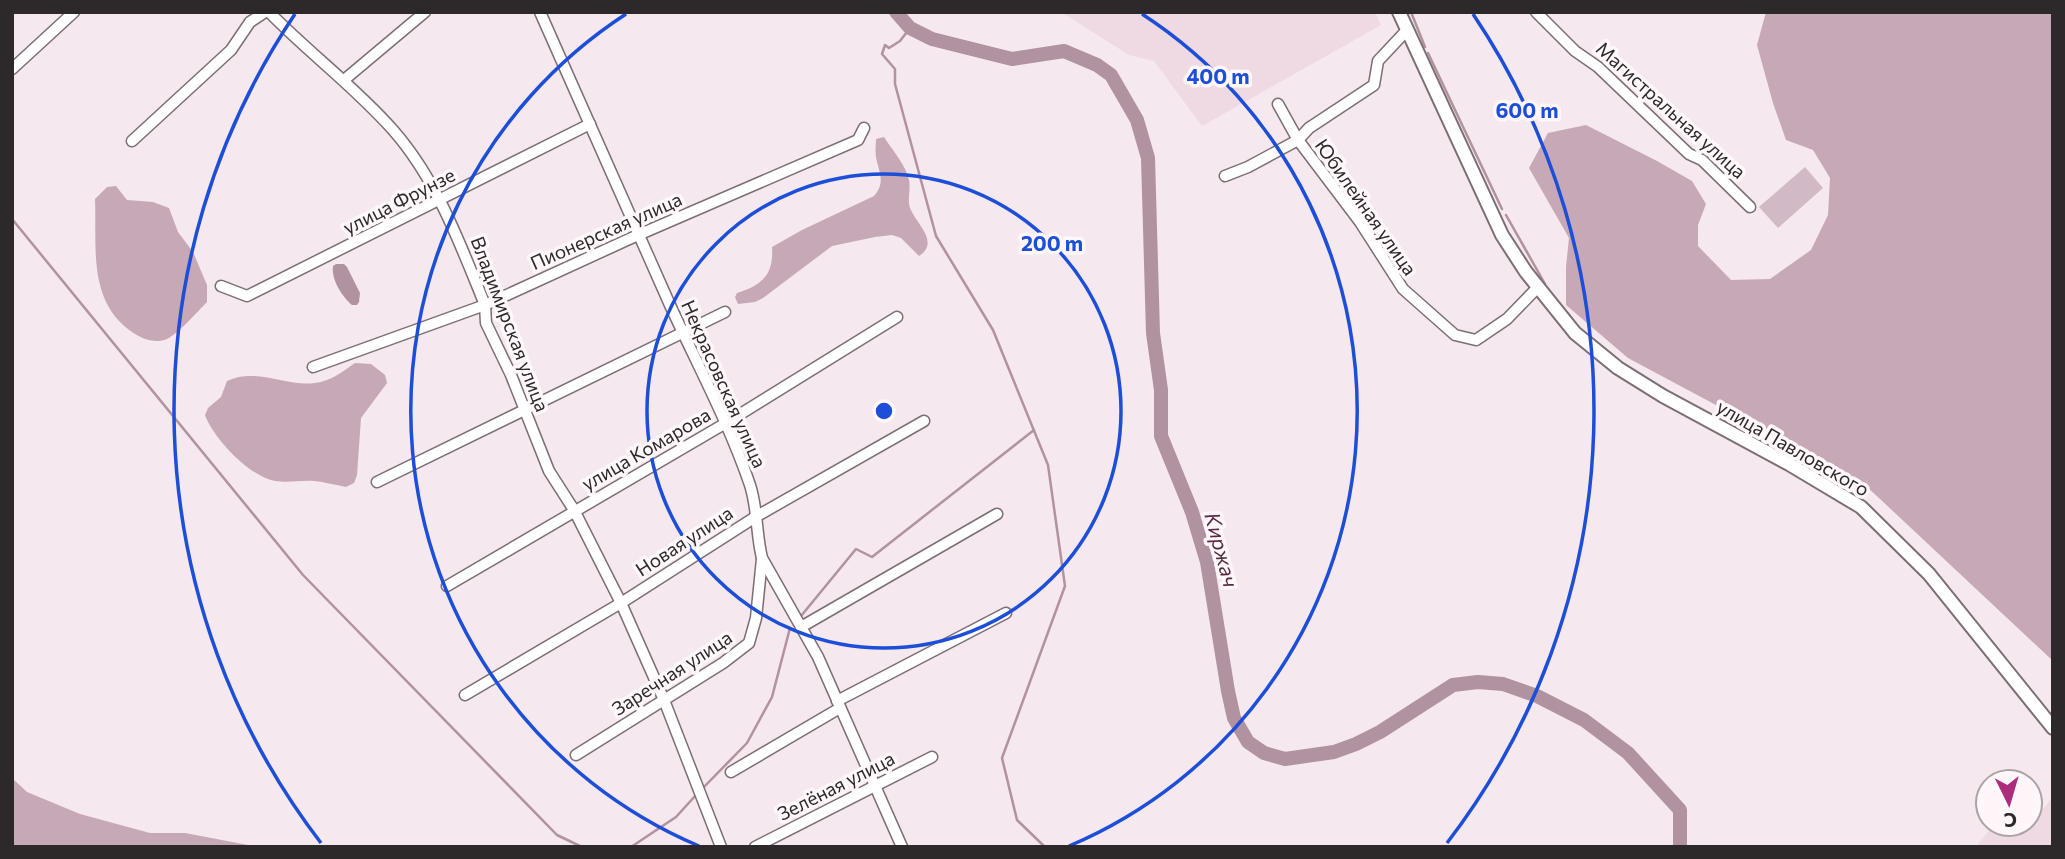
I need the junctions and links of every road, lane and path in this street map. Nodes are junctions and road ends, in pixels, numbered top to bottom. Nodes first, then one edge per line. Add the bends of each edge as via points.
1 (74, 12) edge
2 (267, 12) edge
3 (425, 12) edge
4 (540, 12) edge
5 (1399, 12) edge
6 (1536, 12) edge
7 (1407, 30) junction
8 (12, 69) edge
9 (344, 80) junction
10 (1278, 104) dead end
11 (590, 124) junction
12 (864, 128) dead end
13 (132, 141) dead end
14 (1298, 141) junction
15 (1225, 176) dead end
16 (441, 199) junction
17 (1751, 207) dead end
18 (638, 235) junction
19 (221, 286) dead end
20 (1538, 287) junction
21 (485, 305) junction
22 (725, 312) dead end
23 (897, 317) dead end
24 (683, 334) junction
25 (313, 367) dead end
26 (524, 411) junction
27 (924, 421) dead end
28 (726, 423) junction
29 (377, 482) dead end
30 (574, 510) junction
31 (997, 514) dead end
32 (757, 516) junction
33 (762, 558) junction
34 (447, 586) dead end
35 (621, 603) junction
36 (1006, 613) dead end
37 (801, 627) junction
38 (465, 695) dead end
39 (664, 700) junction
40 (838, 704) junction
41 (2053, 729) edge
42 (576, 755) dead end
43 (932, 757) dead end
44 (731, 772) dead end
45 (876, 786) junction
46 (721, 847) edge
47 (755, 847) edge
48 (902, 847) edge

1 - 8 street
2 - 9 street, Владимирская улица
2 - 13 street via 250,22 232,50
3 - 9 street
4 - 11 street, Некрасовская улица
5 - 7 main road
6 - 17 street, Магистральная улица
7 - 14 street via 1378,61 1374,85 1309,128
7 - 20 main road via 1502,235
9 - 16 street, Владимирская улица via 395,132
10 - 14 street, Юбилейная улица
11 - 16 street, улица Фрунзе
11 - 18 street, Некрасовская улица
12 - 18 street, Пионерская улица via 858,140
14 - 15 street
14 - 20 street, Юбилейная улица via 1360,222 1403,289 1455,335 1476,340 1507,319
16 - 19 street, улица Фрунзе via 247,296
16 - 21 street, Владимирская улица
18 - 21 street, Пионерская улица
18 - 24 street, Некрасовская улица
20 - 41 main road, улица Павловского via 1574,333 1618,368 1861,507 1929,574
21 - 25 street, Пионерская улица
21 - 26 street, Владимирская улица via 486,323
22 - 24 street
23 - 28 street, улица Комарова
24 - 26 street
24 - 28 street, Некрасовская улица
26 - 29 street
26 - 30 street, Владимирская улица via 549,471
27 - 32 street, Новая улица
28 - 30 street, улица Комарова
28 - 32 street, Некрасовская улица
30 - 34 street, улица Комарова
30 - 35 street, Владимирская улица
31 - 37 street
32 - 33 street, Некрасовская улица
32 - 35 street, Новая улица
33 - 37 street, Некрасовская улица
33 - 39 street, Заречная улица via 749,643
35 - 38 street, Новая улица
35 - 39 street, Владимирская улица
36 - 40 street
37 - 40 street, Некрасовская улица
39 - 42 street, Заречная улица
39 - 46 street, Владимирская улица
40 - 44 street
40 - 45 street, Некрасовская улица
43 - 45 street, Зелёная улица
45 - 47 street, Зелёная улица
45 - 48 street, Некрасовская улица

